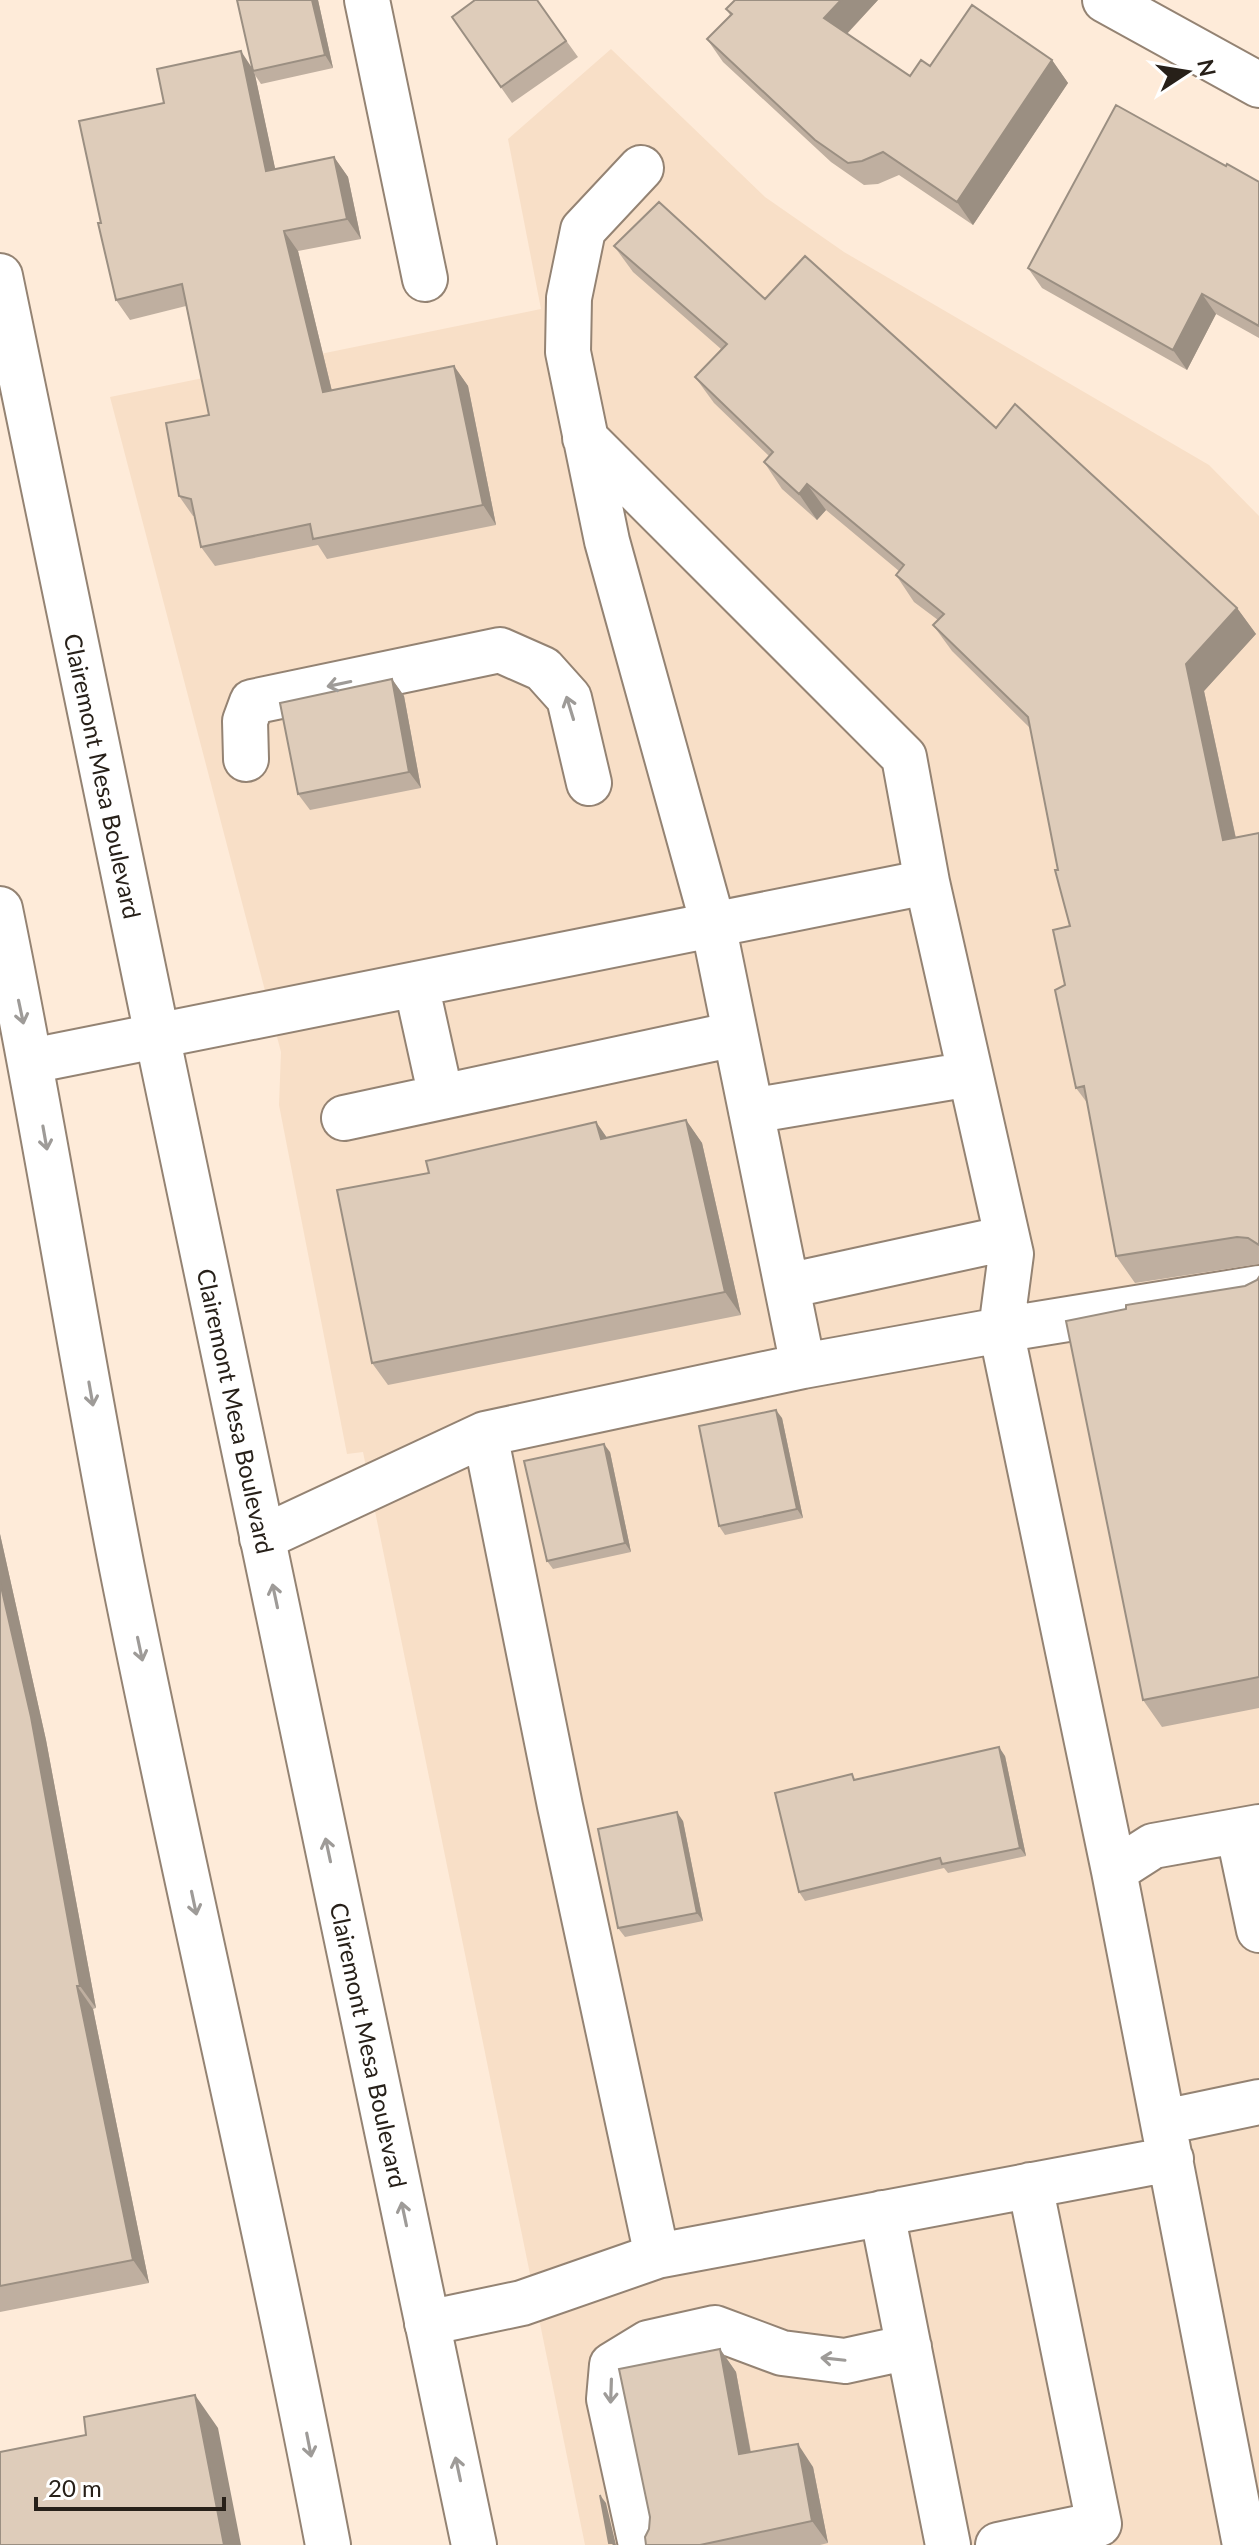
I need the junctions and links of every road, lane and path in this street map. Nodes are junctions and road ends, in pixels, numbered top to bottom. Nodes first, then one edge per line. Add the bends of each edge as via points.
1 (367, 0) edge
2 (1105, 0) edge
3 (1259, 85) edge
4 (641, 168) dead end
5 (0, 276) edge
6 (425, 279) dead end
7 (585, 438) junction
8 (246, 759) dead end
9 (589, 783) dead end
10 (927, 882) junction
11 (0, 909) edge
12 (713, 924) junction
13 (416, 984) junction
14 (735, 1034) junction
15 (157, 1035) junction
16 (31, 1061) junction
17 (970, 1074) junction
18 (441, 1097) junction
19 (751, 1111) junction
20 (344, 1118) dead end
21 (1007, 1238) junction
22 (787, 1286) junction
23 (1259, 1288) edge
24 (1001, 1330) junction
25 (803, 1366) junction
26 (485, 1434) junction
27 (262, 1538) junction
28 (1249, 1829) edge
29 (1114, 1871) junction
30 (1259, 1930) edge
31 (1259, 2102) edge
32 (1168, 2140) junction
33 (1030, 2185) junction
34 (882, 2213) junction
35 (657, 2256) junction
36 (427, 2323) junction
37 (909, 2347) junction
38 (328, 2545) edge
39 (474, 2545) edge
40 (641, 2545) edge
41 (948, 2545) edge
42 (998, 2545) edge
43 (1245, 2545) edge

1 - 6 main road
2 - 3 main road
4 - 7 main road via 583,230 569,298 568,352
5 - 15 main road, Clairemont Mesa Boulevard
7 - 10 main road via 904,757
7 - 12 main road via 607,541
9 -> 8 main road via 569,698 543,669 500,650 252,702 245,721
10 - 12 main road
10 - 17 main road
11 -> 16 main road
12 - 13 main road
12 - 14 main road
13 - 15 main road
13 - 18 main road
14 - 18 main road
14 - 19 main road
15 - 16 main road
15 - 27 main road, Clairemont Mesa Boulevard
16 -> 38 main road via 122,1568
17 - 19 main road
17 - 21 main road
18 - 20 main road
19 - 22 main road
21 - 22 main road
21 - 24 main road via 1011,1254
22 - 25 main road
23 - 24 main road
24 - 25 main road
24 - 29 main road
25 - 26 main road
26 - 27 main road
26 - 35 main road
36 -> 27 main road, Clairemont Mesa Boulevard
28 - 29 main road via 1153,1846
28 - 30 main road
29 - 32 main road
31 - 32 main road
32 - 33 main road
32 - 43 main road
33 - 34 main road
33 - 42 main road via 1099,2524
34 - 35 main road
34 - 37 main road
35 - 36 main road via 522,2303
39 -> 36 main road, Clairemont Mesa Boulevard
37 -> 40 main road via 845,2361 782,2353 715,2328 648,2343 612,2365 609,2399
37 - 41 main road

